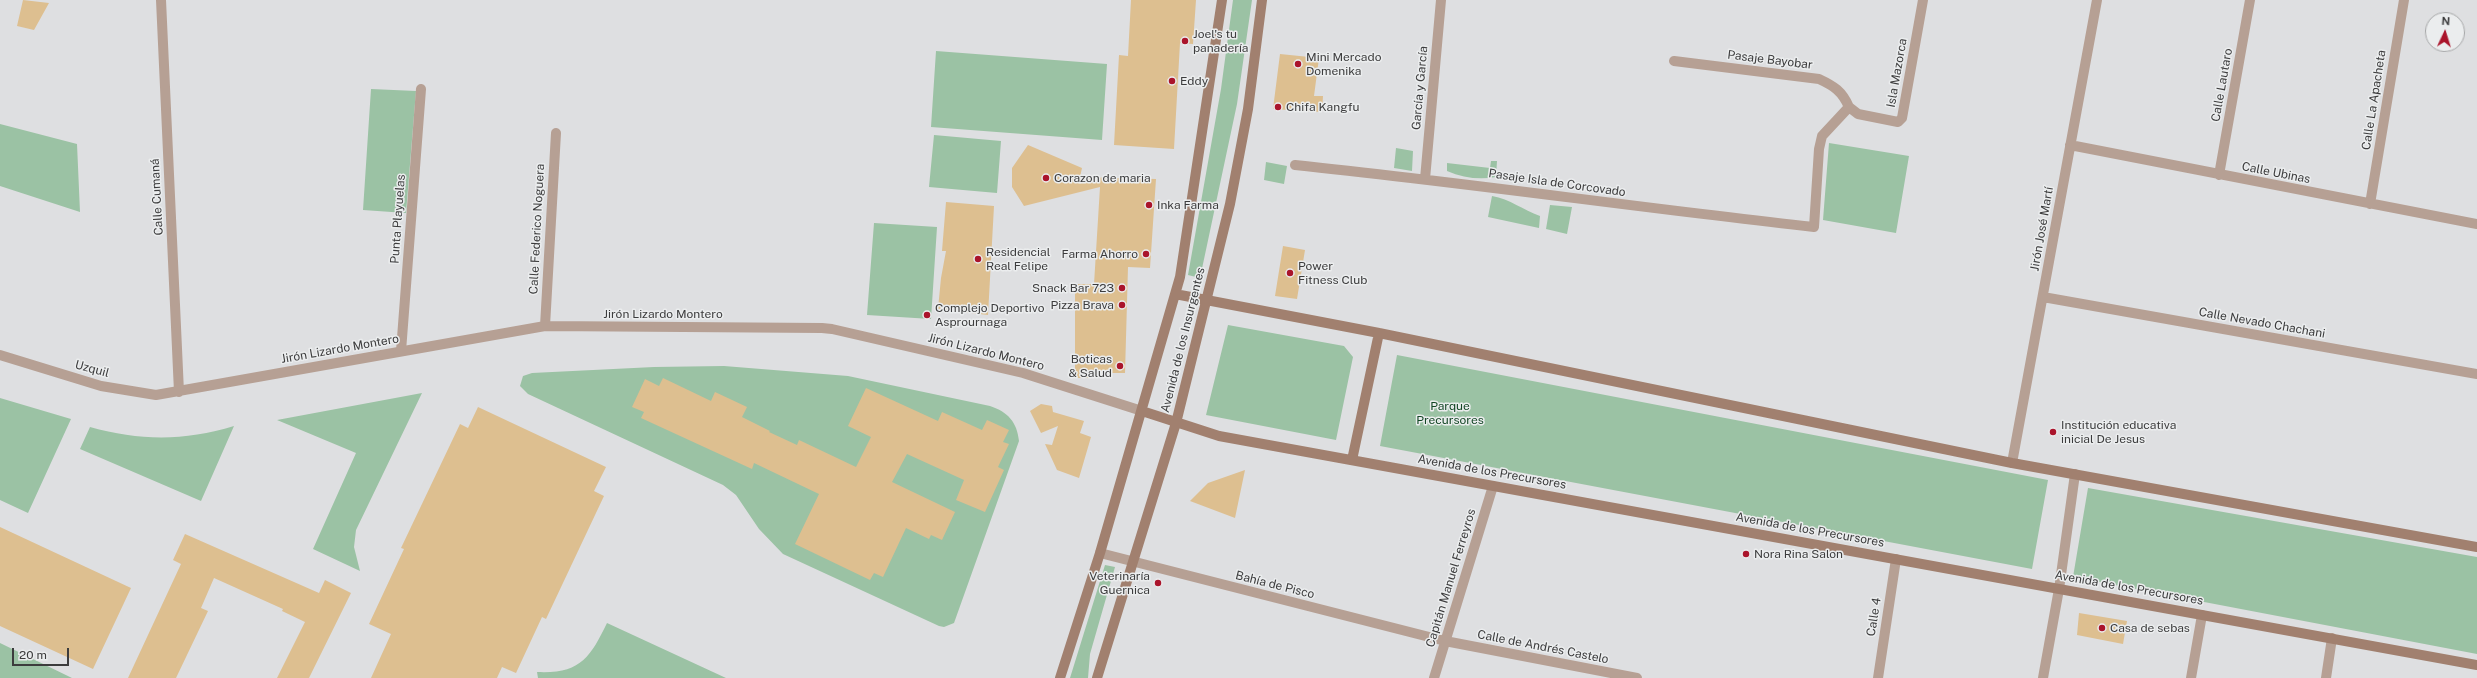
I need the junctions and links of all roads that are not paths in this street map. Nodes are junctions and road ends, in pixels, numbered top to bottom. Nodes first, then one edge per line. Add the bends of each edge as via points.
1 (161, 0) edge
2 (1222, 0) edge
3 (1262, 0) edge
4 (1441, 0) edge
5 (1923, 0) edge
6 (2097, 0) edge
7 (2250, 0) edge
8 (2404, 0) edge
9 (1674, 61) dead end
10 (420, 88) dead end
11 (1849, 107) junction
12 (556, 134) dead end
13 (2070, 145) junction
14 (1295, 165) dead end
15 (2219, 175) junction
16 (1425, 179) junction
17 (2370, 204) junction
18 (2477, 224) edge
19 (1175, 294) junction
20 (2042, 297) junction
21 (1206, 301) junction
22 (545, 326) junction
23 (1379, 333) junction
24 (401, 351) junction
25 (0, 355) edge
26 (2477, 374) edge
27 (179, 392) junction
28 (1142, 411) junction
29 (1176, 423) junction
30 (1352, 460) junction
31 (2012, 463) junction
32 (2075, 474) junction
33 (1494, 486) junction
34 (2477, 547) edge
35 (1100, 553) junction
36 (1896, 559) junction
37 (1133, 563) junction
38 (2059, 589) junction
39 (2202, 615) junction
40 (2332, 638) junction
41 (1445, 641) junction
42 (2477, 664) edge
43 (1060, 678) edge
44 (1097, 678) edge
45 (1434, 678) edge
46 (1637, 678) edge
47 (1878, 678) edge
48 (2043, 678) edge
49 (2191, 678) edge
50 (2326, 678) edge

1 - 27 street, Calle Cumaná
2 - 19 main road, Avenida de los Insurgentes via 1197,174
3 - 21 main road, Avenida de los Insurgentes via 1238,164
4 - 16 street, García y García
5 - 11 street, Isla Mazorca via 1902,118 1898,122 1858,114
6 - 13 street, Jirón José Martí
7 - 15 street, Calle Lautaro
8 - 17 street, Calle La Apacheta
9 - 11 street, Pasaje Bayobar via 1819,79 1837,88 1844,95
10 - 24 street, Punta Playuelas
11 - 16 street, Pasaje Isla de Corcovado via 1822,136 1814,227 1623,206
12 - 22 street, Calle Federico Noguera
13 - 15 street, Calle Ubinas
13 - 20 street, Jirón José Martí
14 - 16 street, Pasaje Isla de Corcovado
15 - 17 street, Calle Ubinas
17 - 18 street, Calle Ubinas
19 - 21 main road
19 - 28 main road, Avenida de los Insurgentes
20 - 26 street, Calle Nevado Chachani
20 - 31 street, Jirón José Martí
21 - 23 main road
21 - 29 main road, Avenida de los Insurgentes
22 - 24 street, Jirón Lizardo Montero
22 - 28 street, Jirón Lizardo Montero via 832,328 1023,373
23 - 30 main road
23 - 31 main road
24 - 27 street, Jirón Lizardo Montero
25 - 27 street, Uzquil via 101,386 156,395
28 - 29 main road, Avenida de los Precursores
28 - 35 main road, Avenida de los Insurgentes
29 - 30 main road, Avenida de los Precursores via 1219,436
29 - 37 main road, Avenida de los Insurgentes
30 - 33 main road, Avenida de los Precursores
31 - 32 main road
32 - 34 main road
32 - 38 street
33 - 36 main road, Avenida de los Precursores
33 - 41 street, Capitán Manuel Ferreyros
35 - 37 street, Bahía de Pisco
35 - 43 main road, Avenida de los Insurgentes
36 - 38 main road, Avenida de los Precursores
36 - 47 street, Calle 4
37 - 41 street, Bahía de Pisco
37 - 44 main road, Avenida de los Insurgentes
38 - 39 main road, Avenida de los Precursores
38 - 48 street
39 - 40 main road, Avenida de los Precursores
39 - 49 street
40 - 42 main road, Avenida de los Precursores
40 - 50 street
41 - 45 street, Capitán Manuel Ferreyros
41 - 46 street, Calle de Andrés Castelo

